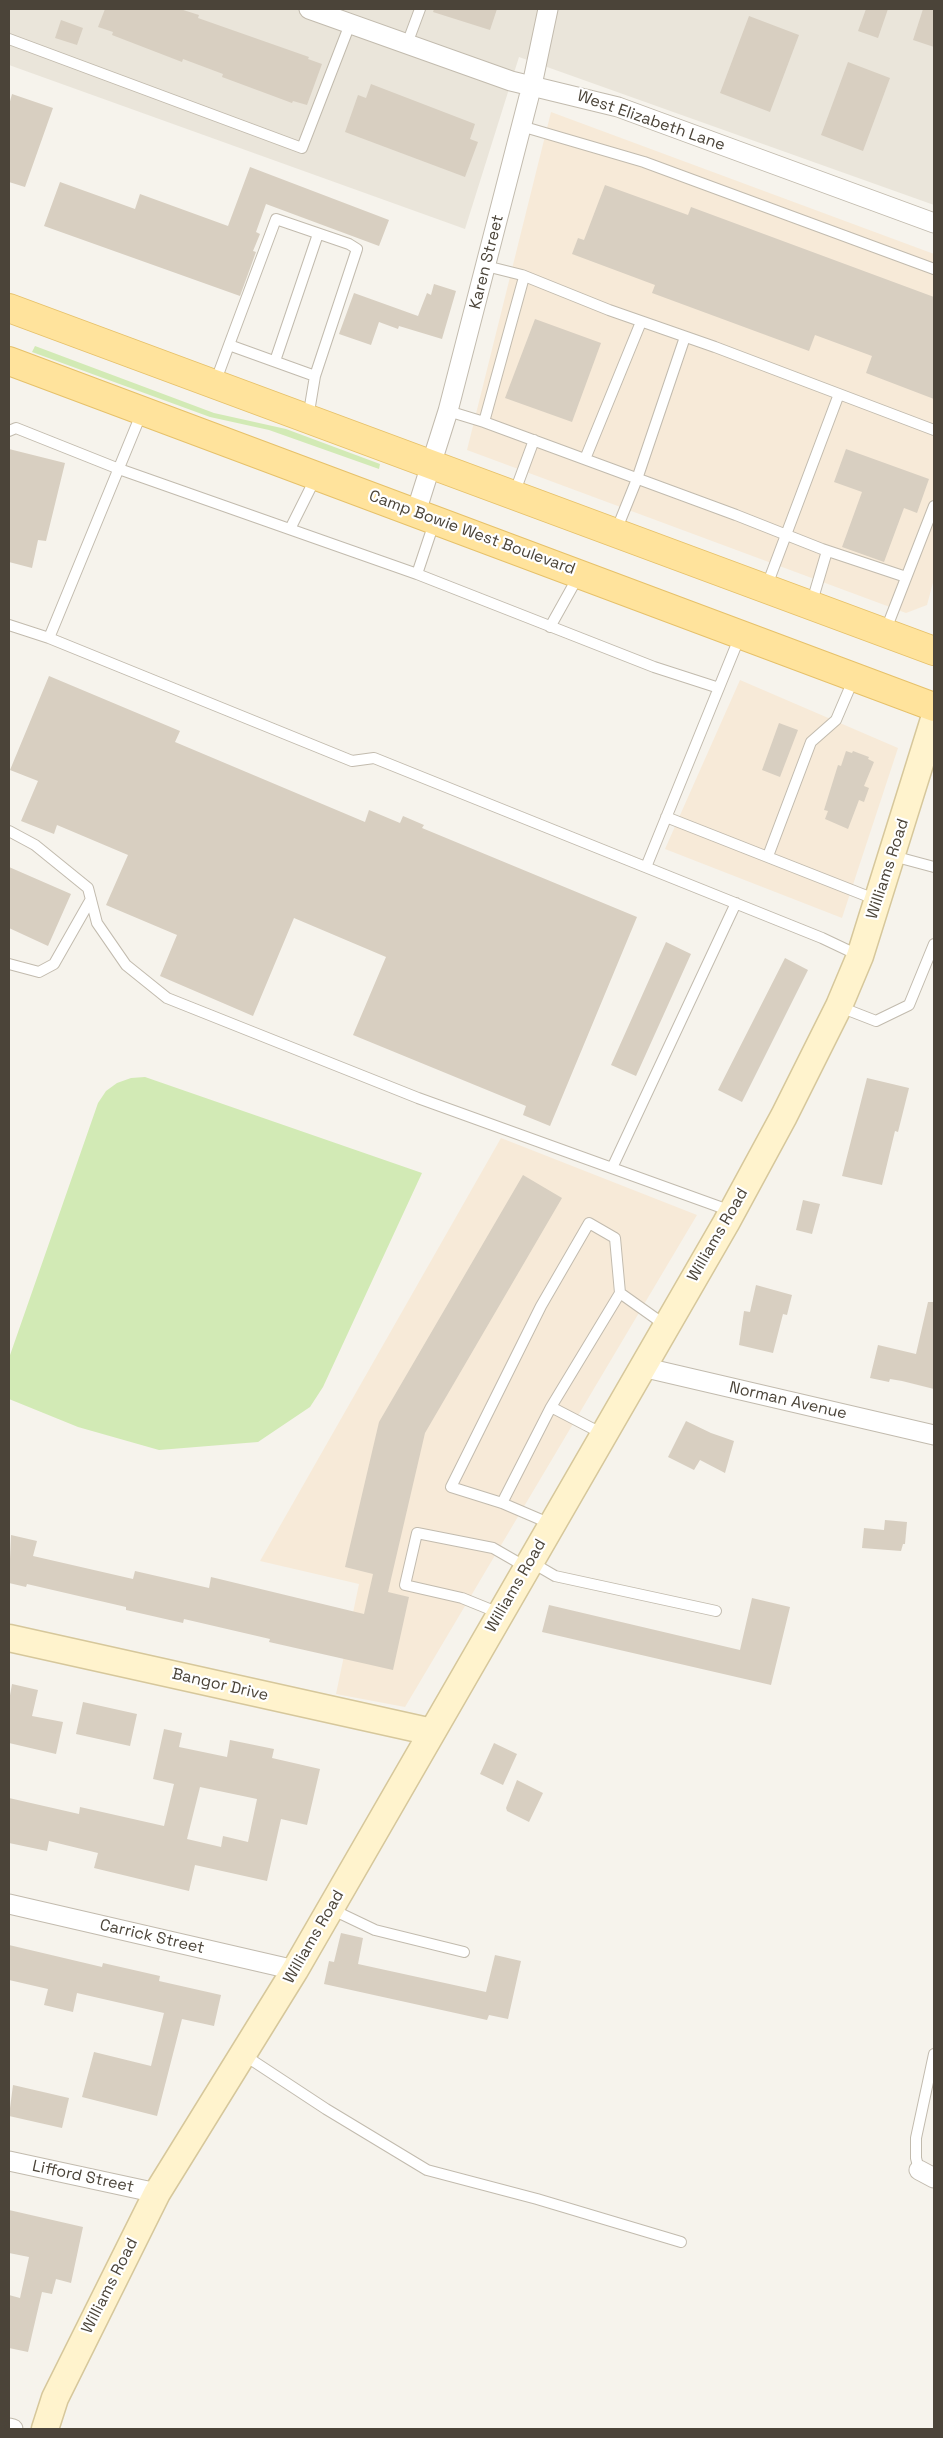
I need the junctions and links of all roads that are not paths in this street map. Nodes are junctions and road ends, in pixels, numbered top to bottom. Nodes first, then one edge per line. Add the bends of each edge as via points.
1 (309, 9) edge
2 (420, 9) edge
3 (548, 9) edge
4 (350, 24) junction
5 (9, 38) edge
6 (407, 44) junction
7 (532, 85) junction
8 (521, 126) junction
9 (934, 222) edge
10 (318, 234) junction
11 (486, 266) junction
12 (934, 270) edge
13 (524, 277) junction
14 (9, 308) edge
15 (641, 322) junction
16 (685, 337) junction
17 (229, 345) junction
18 (9, 361) edge
19 (275, 361) junction
20 (315, 376) junction
21 (215, 384) junction
22 (839, 394) junction
23 (143, 411) junction
24 (448, 411) junction
25 (308, 419) junction
26 (484, 422) junction
27 (934, 430) edge
28 (9, 431) edge
29 (534, 440) junction
30 (585, 458) junction
31 (432, 465) junction
32 (119, 469) junction
33 (317, 476) junction
34 (637, 478) junction
35 (513, 495) junction
36 (934, 506) edge
37 (425, 516) junction
38 (290, 529) junction
39 (615, 533) junction
40 (784, 534) junction
41 (827, 550) junction
42 (580, 573) junction
43 (417, 574) junction
44 (906, 577) junction
45 (766, 588) junction
46 (811, 605) junction
47 (9, 625) edge
48 (550, 626) junction
49 (884, 632) junction
50 (741, 633) junction
51 (49, 638) junction
52 (934, 651) edge
53 (854, 677) junction
54 (719, 688) junction
55 (934, 707) edge
56 (934, 719) edge
57 (666, 817) junction
58 (9, 831) edge
59 (768, 856) junction
60 (892, 856) junction
61 (646, 867) junction
62 (934, 867) edge
63 (91, 899) junction
64 (877, 900) junction
65 (736, 903) junction
66 (934, 944) edge
67 (860, 956) junction
68 (9, 964) edge
69 (839, 1006) junction
70 (612, 1168) junction
71 (732, 1211) junction
72 (620, 1293) junction
73 (666, 1326) junction
74 (642, 1367) junction
75 (551, 1407) junction
76 (603, 1434) junction
77 (934, 1435) edge
78 (502, 1502) junction
79 (551, 1524) junction
80 (528, 1565) junction
81 (716, 1611) dead end
82 (500, 1614) junction
83 (9, 1638) edge
84 (432, 1732) junction
85 (9, 1904) edge
86 (330, 1908) junction
87 (464, 1952) dead end
88 (295, 1970) junction
89 (243, 2054) junction
90 (934, 2054) edge
91 (9, 2160) edge
92 (927, 2174) edge
93 (157, 2193) junction
94 (681, 2242) dead end
95 (9, 2428) edge
96 (13, 2429) edge
97 (45, 2429) edge

1 - 4 street, West Elizabeth Lane
2 - 6 lane
3 - 7 street, Karen Street
4 - 5 lane via 302,148
4 - 6 street, West Elizabeth Lane
6 - 7 street, West Elizabeth Lane
7 - 8 street, Karen Street
7 - 9 street, West Elizabeth Lane via 618,107
8 - 11 street, Karen Street
8 - 12 lane via 644,162
10 - 17 lane via 276,219
10 - 19 lane
10 - 20 lane via 357,249
11 - 13 lane
11 - 24 street, Karen Street
13 - 15 lane
13 - 26 lane
14 - 21 main road
15 - 16 lane
15 - 30 lane
16 - 22 lane
16 - 34 lane
17 - 19 lane
17 - 21 lane
18 - 23 main road, Camp Bowie West Boulevard
19 - 20 lane
20 - 25 lane
21 - 25 main road
22 - 27 lane
22 - 40 lane
23 - 32 lane
23 - 33 main road, Camp Bowie West Boulevard
24 - 26 lane
24 - 31 street, Karen Street
25 - 31 main road
26 - 29 lane
28 - 32 lane via 16,428
29 - 30 lane
29 - 35 lane
30 - 34 lane
31 - 35 main road
31 - 37 street, Karen Street
32 - 38 lane
32 - 51 lane
33 - 37 main road, Camp Bowie West Boulevard
33 - 38 lane
34 - 39 lane
34 - 40 lane
35 - 39 main road
36 - 44 lane
37 - 42 main road, Camp Bowie West Boulevard
37 - 43 lane
38 - 43 lane
39 - 45 main road
40 - 41 lane
40 - 45 lane
41 - 44 lane
41 - 46 lane
42 - 48 lane
42 - 50 main road, Camp Bowie West Boulevard
43 - 48 lane
44 - 49 lane
45 - 46 main road
46 - 49 main road
47 - 51 lane
48 - 54 lane via 654,667
49 - 52 main road
50 - 53 main road, Camp Bowie West Boulevard
50 - 54 lane
51 - 61 lane via 352,761 374,758
53 - 55 main road, Camp Bowie West Boulevard
53 - 59 lane via 836,720 811,742
54 - 57 lane
56 - 60 street, Williams Road
57 - 59 lane
57 - 61 lane
58 - 63 lane via 35,845 88,888
59 - 64 lane
60 - 62 lane
60 - 64 street, Williams Road
61 - 65 lane
63 - 68 lane via 54,964 39,972
63 - 70 lane via 97,923 126,965 167,998 418,1098
64 - 67 street, Williams Road
65 - 67 lane
65 - 70 lane
66 - 69 lane via 909,1005 876,1021
67 - 69 street, Williams Road
69 - 71 street, Williams Road
70 - 71 lane
71 - 73 street, Williams Road
72 - 73 lane
72 - 75 lane
72 - 78 lane via 615,1238 589,1223 541,1306 451,1487
73 - 74 street, Williams Road
74 - 76 street, Williams Road
74 - 77 street, Norman Avenue
75 - 76 lane
75 - 78 lane
76 - 79 street, Williams Road
78 - 79 lane
79 - 80 street, Williams Road
80 - 81 lane via 554,1576
80 - 82 street, Williams Road
80 - 82 lane via 493,1548 417,1533 405,1585 462,1598
82 - 84 street, Williams Road
83 - 84 street, Bangor Drive
84 - 86 street, Williams Road
85 - 88 street, Carrick Street
86 - 87 lane via 376,1930
86 - 88 street, Williams Road
88 - 89 street, Williams Road
89 - 93 street, Williams Road
89 - 94 lane via 427,2170
90 - 92 lane via 916,2138 916,2158
91 - 93 street, Lifford Street
93 - 97 street, Williams Road via 55,2398
95 - 96 street

